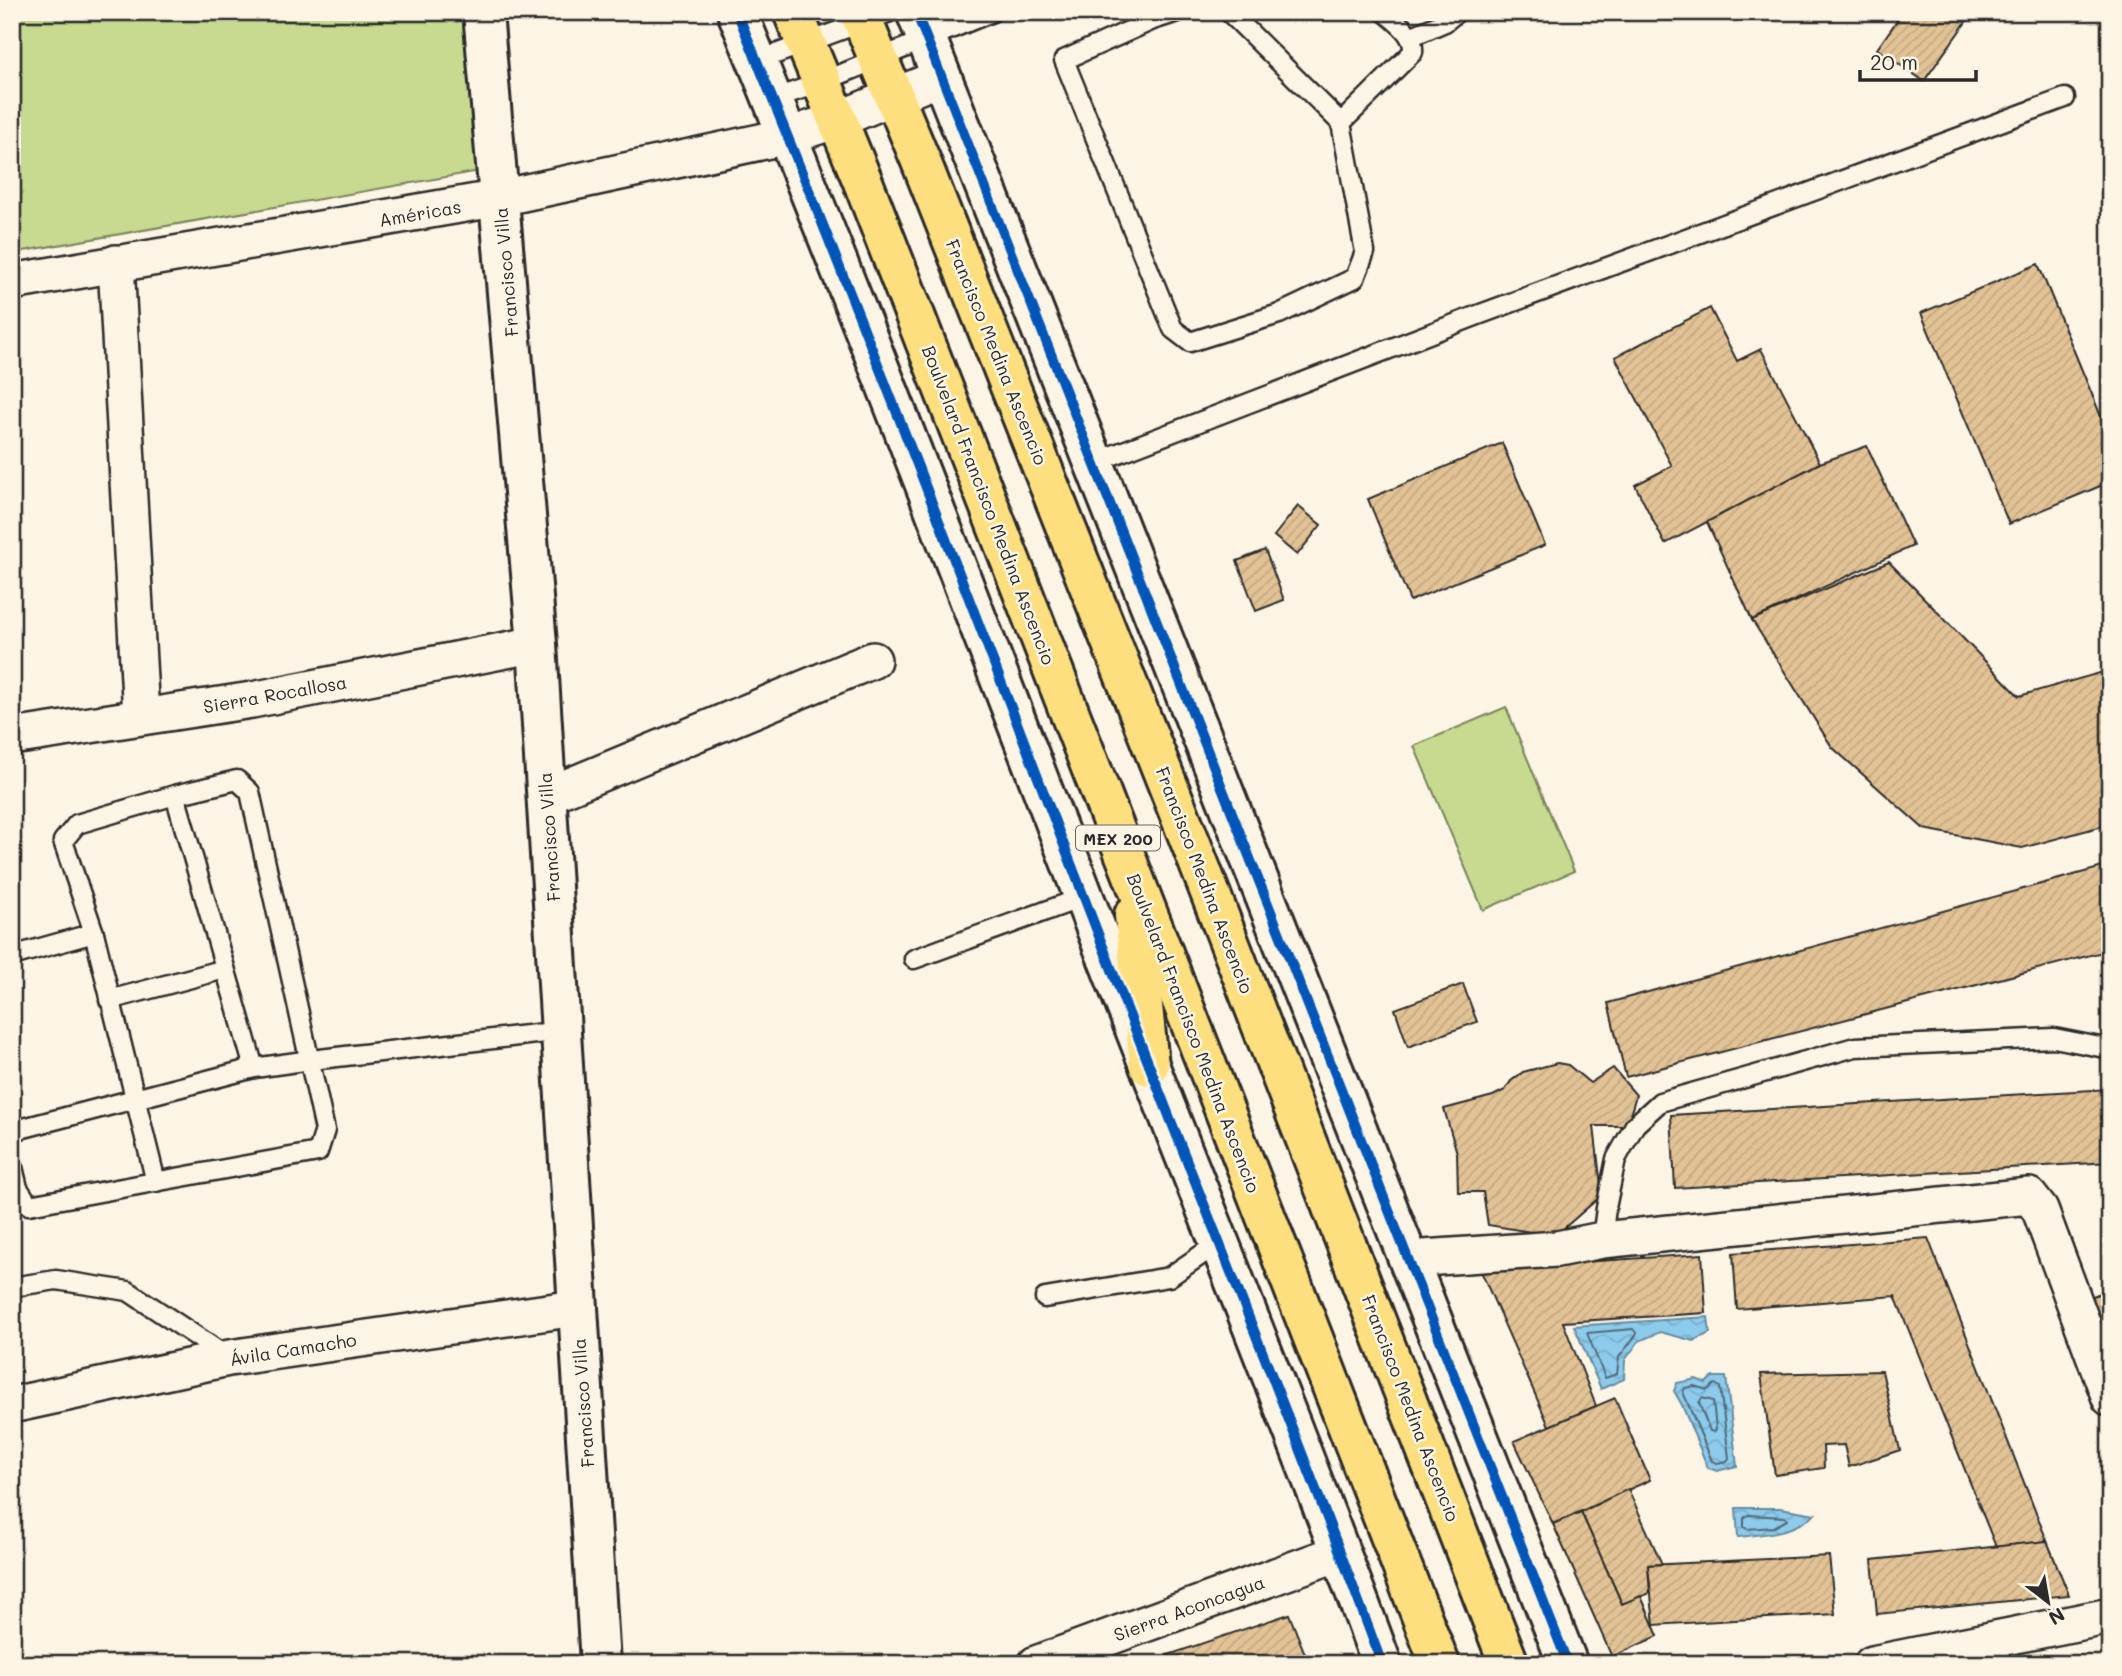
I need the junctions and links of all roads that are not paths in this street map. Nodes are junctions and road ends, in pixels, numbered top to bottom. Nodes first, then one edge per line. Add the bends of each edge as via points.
1 (483, 12) edge
2 (737, 12) edge
3 (992, 12) edge
4 (1178, 12) edge
5 (1229, 12) edge
6 (1385, 12) edge
7 (1457, 12) edge
8 (871, 16) edge
9 (922, 26) edge
10 (800, 28) edge
11 (1410, 37) junction
12 (878, 58) junction
13 (757, 61) junction
14 (941, 77) junction
15 (822, 82) junction
16 (895, 98) junction
17 (2065, 98) dead end
18 (773, 99) junction
19 (837, 120) junction
20 (1340, 123) junction
21 (788, 136) junction
22 (500, 198) junction
23 (116, 263) junction
24 (12, 282) edge
25 (1095, 463) junction
26 (537, 644) junction
27 (873, 660) dead end
28 (141, 716) junction
29 (12, 737) edge
30 (175, 795) junction
31 (546, 796) junction
32 (1128, 864) junction
33 (1084, 897) junction
34 (94, 933) junction
35 (12, 956) edge
36 (914, 959) dead end
37 (225, 969) junction
38 (109, 1000) junction
39 (562, 1031) junction
40 (2110, 1049) edge
41 (311, 1059) junction
42 (1149, 1066) junction
43 (254, 1069) junction
44 (136, 1099) junction
45 (12, 1131) edge
46 (12, 1163) edge
47 (156, 1182) junction
48 (1602, 1240) junction
49 (1220, 1242) junction
50 (1408, 1259) junction
51 (12, 1287) edge
52 (1045, 1298) dead end
53 (576, 1308) junction
54 (229, 1358) junction
55 (2110, 1398) edge
56 (12, 1405) edge
57 (1341, 1552) junction
58 (2110, 1616) edge
59 (600, 1664) edge
60 (1037, 1664) edge
61 (1382, 1664) edge
62 (1440, 1664) edge
63 (1509, 1664) edge
64 (1568, 1664) edge
65 (1872, 1664) edge

1 - 22 street, Francisco Villa
2 - 13 street
3 - 9 lane
4 - 20 lane via 1064,60 1173,328 1190,342 1279,314 1355,278 1365,252
5 - 20 lane
6 - 11 lane
7 - 11 lane via 1446,22
8 - 10 lane
8 - 12 highway, MEX 200
9 - 12 lane
9 - 14 street
10 - 13 lane
10 - 15 highway, Boulvelard Francisco Medina Ascencio / MEX 200
11 - 20 lane via 1413,52
12 - 15 lane
12 - 16 highway, MEX 200
13 - 18 street
14 - 16 street, Américas
14 - 25 street
15 - 18 lane
15 - 19 highway, Boulvelard Francisco Medina Ascencio / MEX 200
16 - 19 street, Américas
16 - 63 highway, Francisco Medina Ascencio / MEX 200 via 1187,833
17 - 25 lane via 1491,310
18 - 21 street
19 - 21 street, Américas
19 - 32 highway, Boulvelard Francisco Medina Ascencio / MEX 200
21 - 22 street, Américas
21 - 33 street
22 - 23 street, Américas
22 - 26 street, Francisco Villa
23 - 24 street, Américas
23 - 28 street
25 - 50 street
26 - 28 street, Sierra Rocallosa via 252,700
26 - 31 street, Francisco Villa
27 - 31 street
28 - 29 street, Sierra Rocallosa
30 - 34 lane via 77,824 63,841
30 - 37 lane
30 - 41 lane via 237,780 250,792
31 - 39 street, Francisco Villa
32 - 42 highway
32 - 62 highway, Boulvelard Francisco Medina Ascencio / MEX 200
33 - 36 lane
33 - 42 street
34 - 35 lane
34 - 38 lane
37 - 38 lane
37 - 43 lane
38 - 44 lane
39 - 41 lane
39 - 53 street, Francisco Villa
40 - 48 lane via 2054,1038 1855,1047 1660,1102 1635,1125 1616,1159
41 - 43 lane
41 - 47 lane via 325,1130 318,1152
42 - 49 street
43 - 44 lane
44 - 45 lane
44 - 47 lane
46 - 47 lane via 18,1188 29,1205
48 - 50 street via 1556,1249
48 - 55 street via 2029,1196 2040,1210
49 - 52 lane via 1169,1278
49 - 57 street
50 - 64 street
51 - 54 lane via 56,1280 128,1291
53 - 54 street, Ávila Camacho
53 - 59 street, Francisco Villa
54 - 56 street, Ávila Camacho
57 - 60 street, Sierra Aconcagua
57 - 61 street
58 - 65 street

